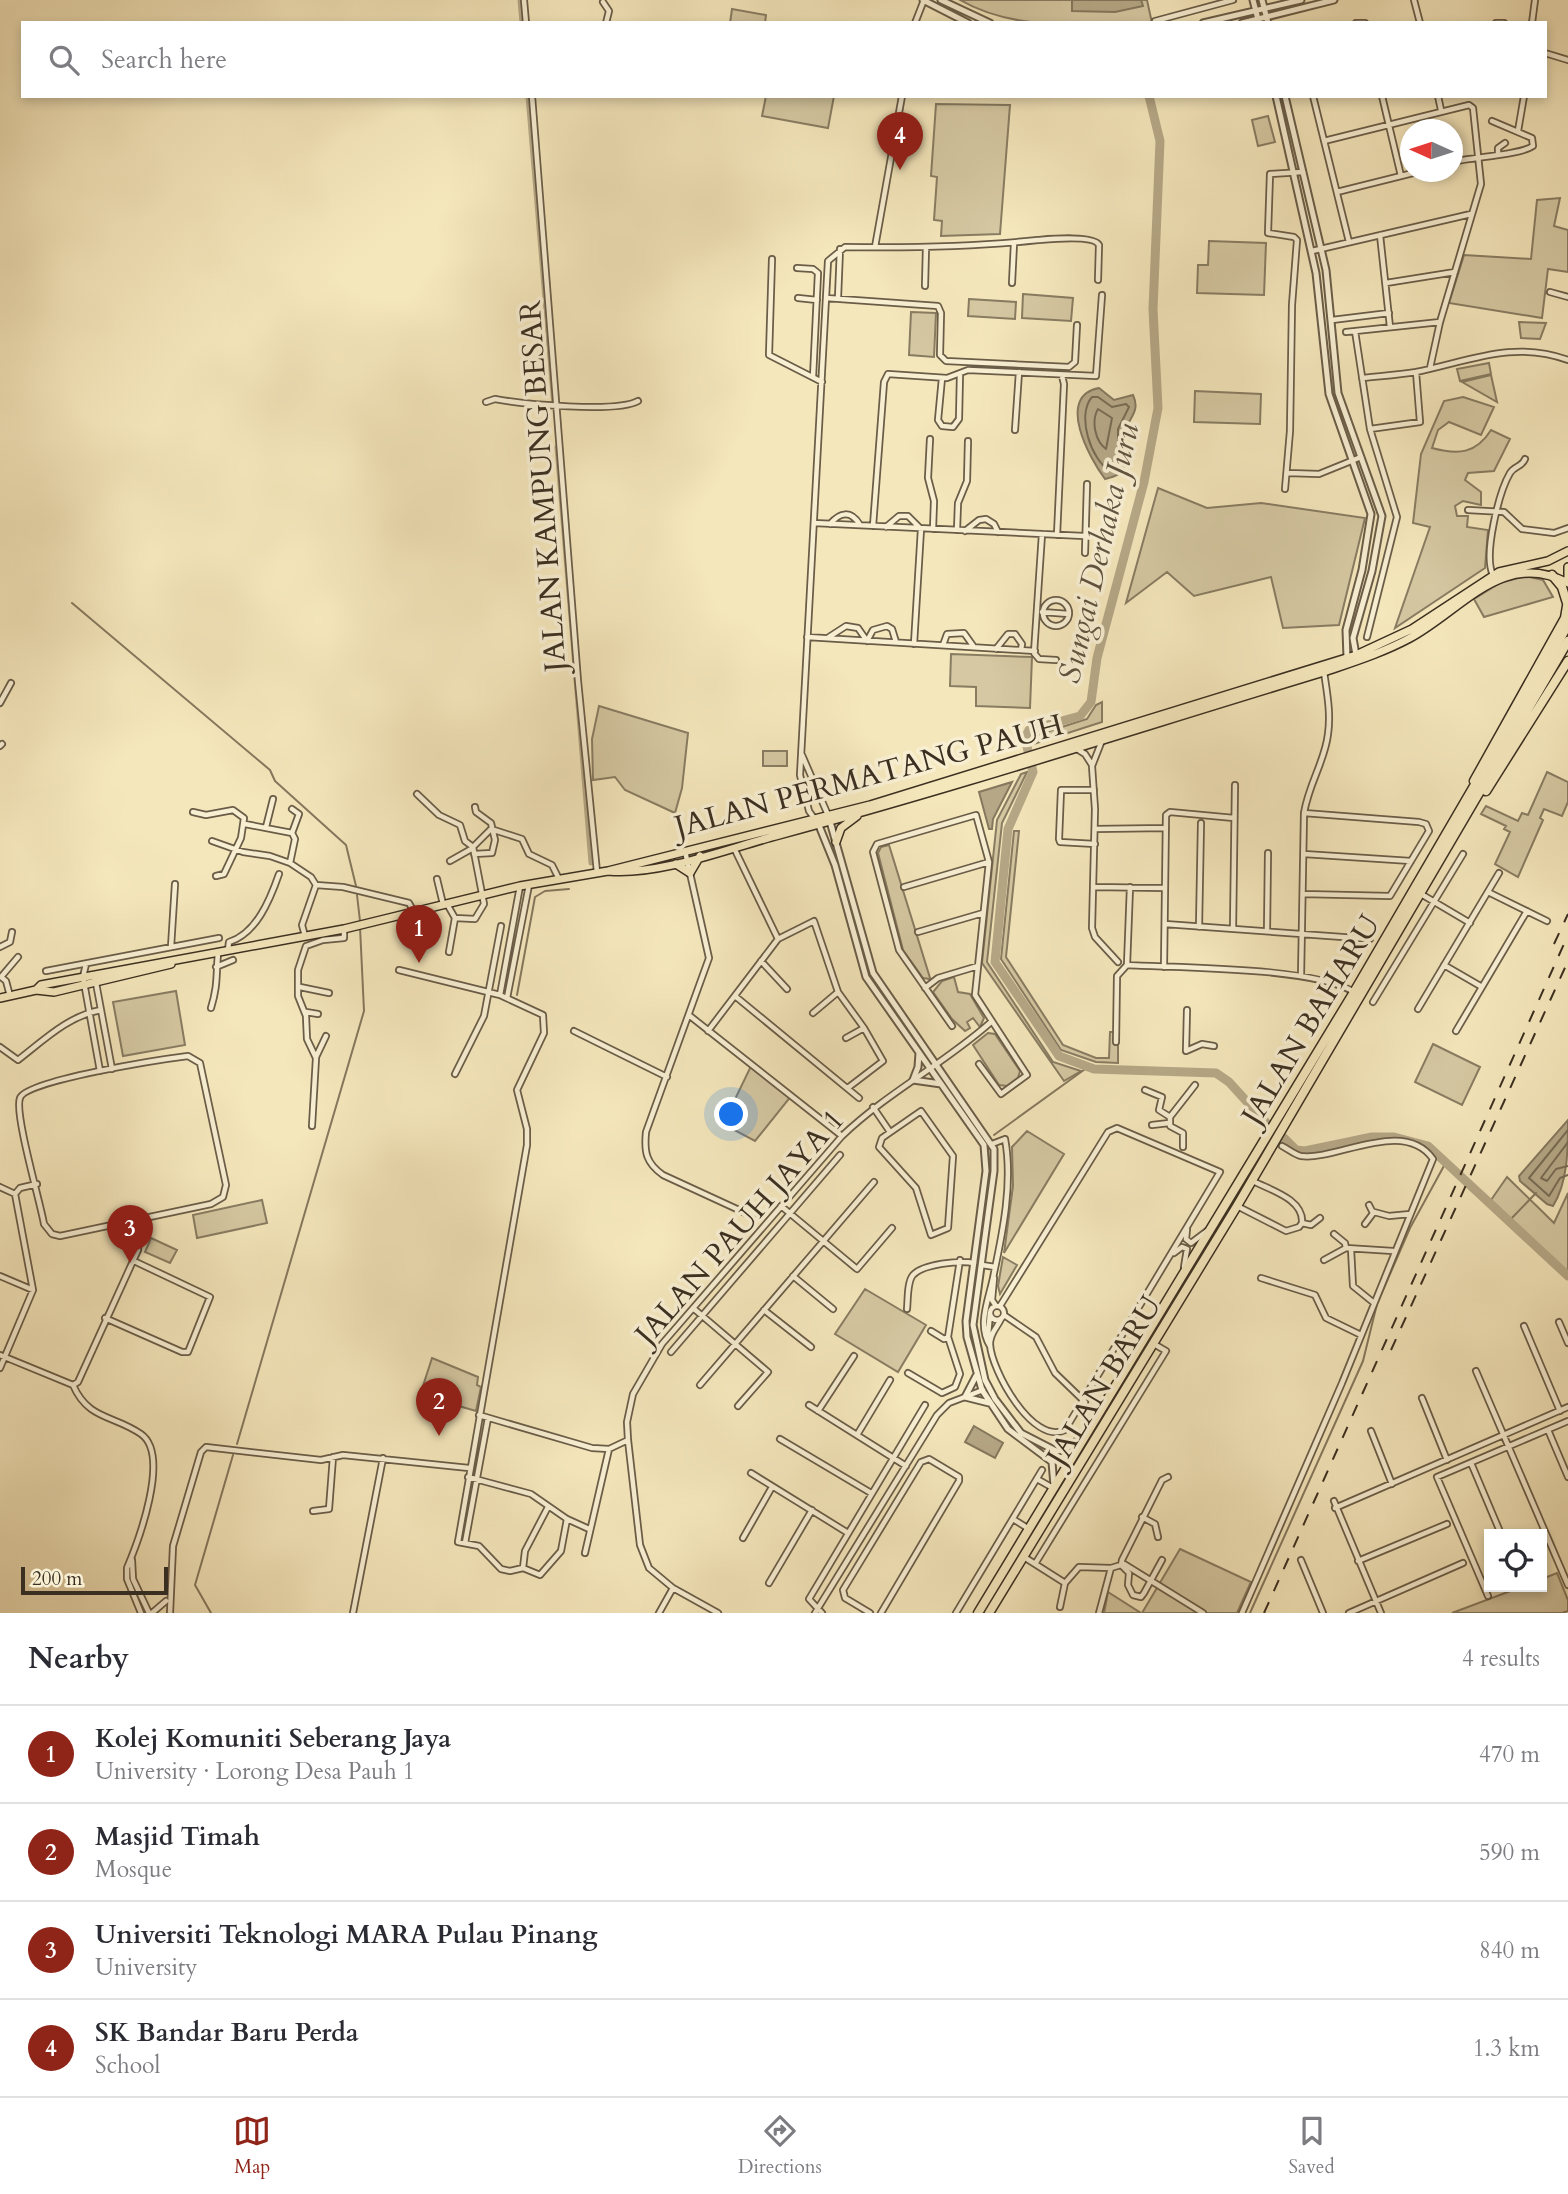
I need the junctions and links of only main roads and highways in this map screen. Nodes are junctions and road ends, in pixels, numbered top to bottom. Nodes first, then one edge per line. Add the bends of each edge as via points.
1 (1568, 551) edge
2 (1568, 567) edge
3 (1552, 575) junction
4 (1568, 582) edge
5 (1568, 600) edge
6 (1567, 617) edge
7 (1568, 641) edge
8 (1568, 661) edge
9 (1503, 747) junction
10 (1041, 757) junction
11 (1016, 764) junction
12 (1477, 792) junction
13 (857, 815) junction
14 (829, 819) junction
15 (836, 842) road end
16 (700, 856) junction
17 (672, 863) junction
18 (607, 871) junction
19 (0, 998) edge
20 (1290, 1107) junction
21 (1252, 1173) junction
22 (1086, 1435) joint
23 (978, 1613) edge
24 (989, 1613) edge

1 - 10 main road, JALAN PERMATANG PAUH via 1493,575 1412,629 1348,658
2 - 4 main road
3 - 4 main road, JALAN PERMATANG PAUH
3 - 6 highway via 1565,594
3 - 10 main road, JALAN PERMATANG PAUH via 1524,571 1502,578 1393,646 1324,672
5 - 6 highway
6 - 9 highway, JALAN BAHARU
6 - 12 highway via 1494,742 1475,779
7 - 9 highway, JALAN BAHARU
8 - 12 highway via 1489,789
9 - 12 highway, JALAN BAHARU
10 - 11 main road, JALAN PERMATANG PAUH
11 - 13 main road, JALAN PERMATANG PAUH
11 - 14 main road, JALAN PERMATANG PAUH
12 - 20 highway, JALAN BAHARU via 1354,992
12 - 20 highway, JALAN BAHARU via 1421,894
13 - 14 main road, JALAN PERMATANG PAUH
13 - 15 main road via 841,828
14 - 16 main road, JALAN PERMATANG PAUH
14 - 18 main road, JALAN PERMATANG PAUH via 814,818
16 - 17 main road, JALAN PERMATANG PAUH
16 - 17 main road via 690,873
17 - 18 main road, JALAN PERMATANG PAUH
18 - 19 main road, JALAN PERMATANG PAUH via 520,886 323,937 305,936 95,979 41,985
20 - 21 highway, JALAN BAHARU
21 - 22 highway, JALAN BAHARU via 1210,1227
21 - 24 highway, JALAN BARU via 1237,1206
22 - 23 highway, JALAN BARU

